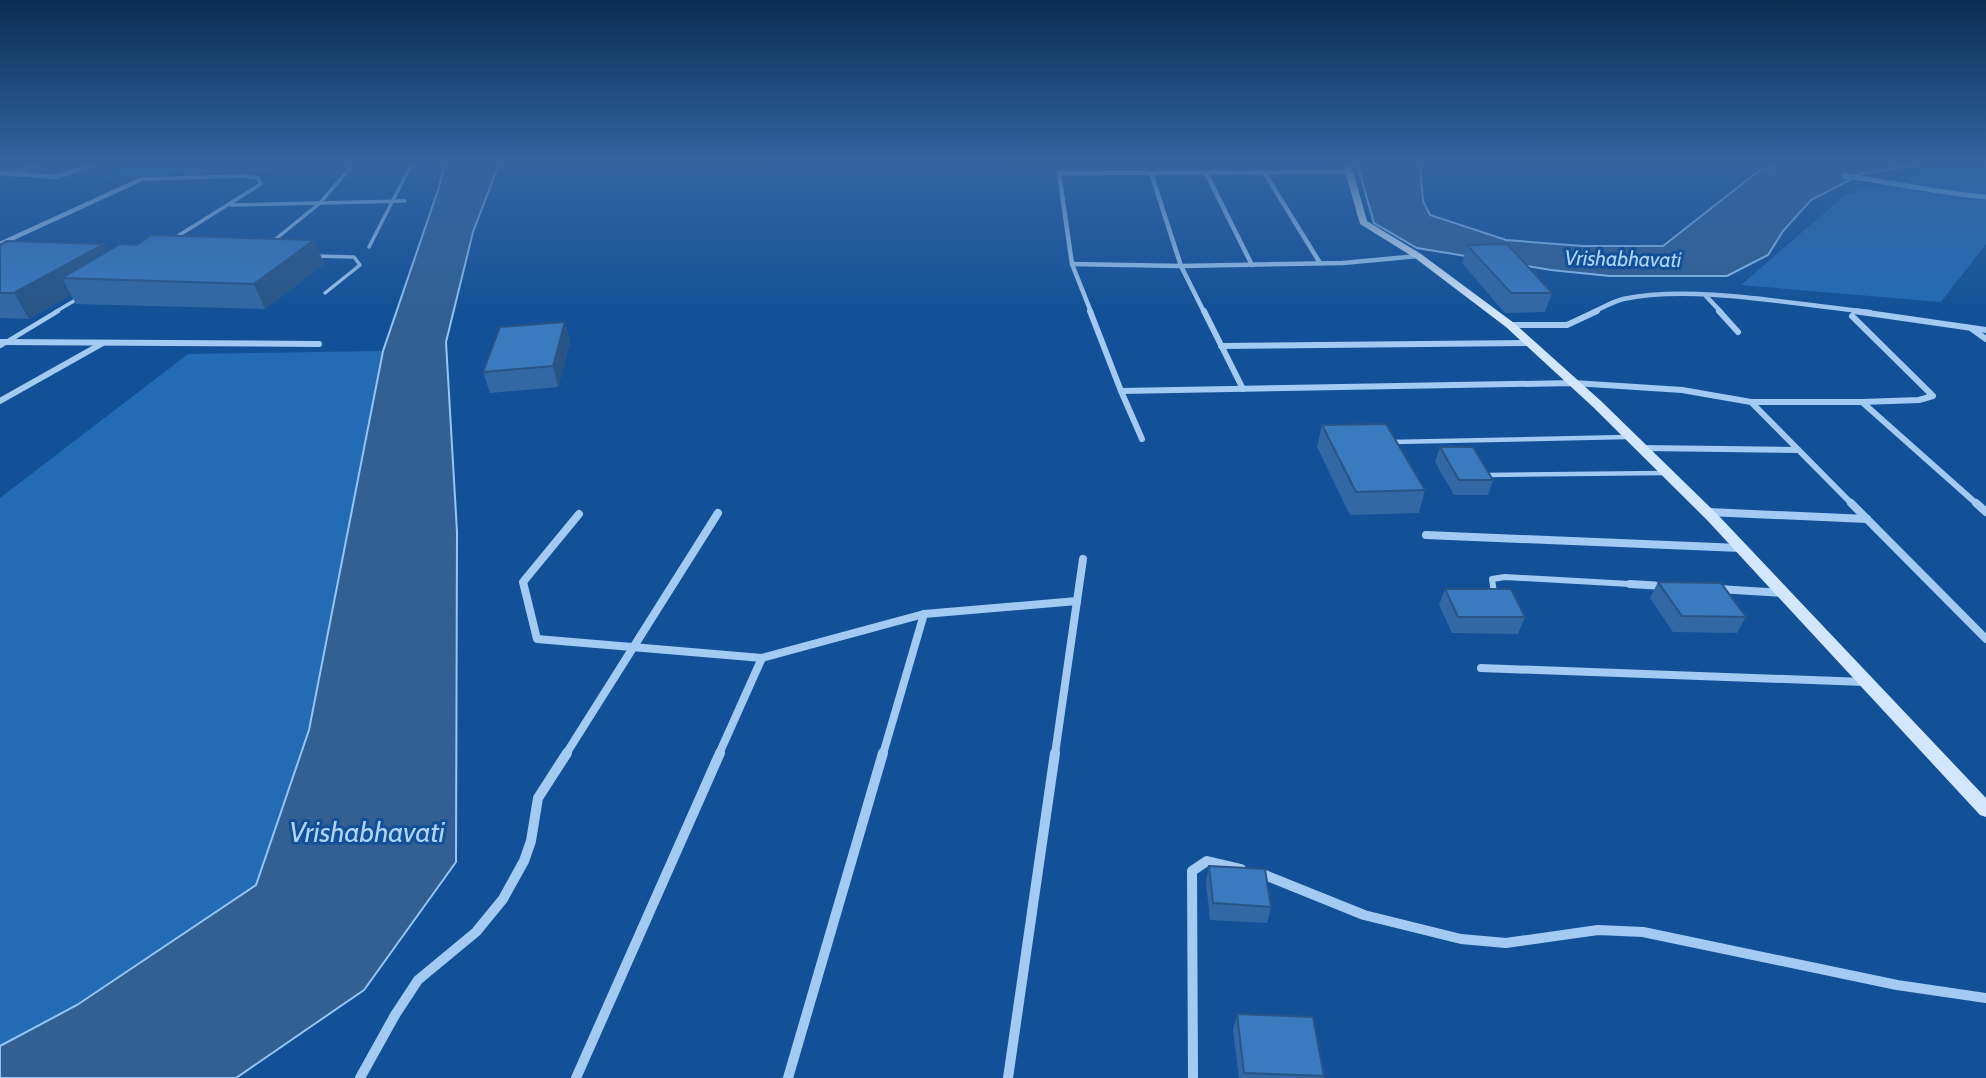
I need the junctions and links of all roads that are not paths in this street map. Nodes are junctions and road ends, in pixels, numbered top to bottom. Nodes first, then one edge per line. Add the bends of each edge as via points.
1 (65, 214) edge
2 (213, 214) edge
3 (306, 214) edge
4 (386, 214) edge
5 (1065, 214) edge
6 (1165, 214) edge
7 (1227, 214) edge
8 (1290, 214) edge
9 (1361, 214) edge
10 (0, 244) edge
11 (269, 244) edge
12 (163, 246) edge
13 (369, 247) dead end
14 (313, 256) edge
15 (1418, 256) junction
16 (1320, 263) junction
17 (1072, 264) junction
18 (1252, 265) junction
19 (1181, 266) junction
20 (326, 293) dead end
21 (85, 294) edge
22 (1706, 295) junction
23 (1852, 316) dead end
24 (1510, 325) junction
25 (1969, 327) junction
26 (1986, 330) edge
27 (1738, 332) dead end
28 (1986, 339) edge
29 (8, 342) junction
30 (105, 342) junction
31 (1530, 343) junction
32 (0, 344) edge
33 (320, 344) dead end
34 (1221, 346) junction
35 (1574, 383) junction
36 (1243, 389) junction
37 (1121, 391) junction
38 (0, 401) edge
39 (1751, 402) junction
40 (1862, 402) junction
41 (1630, 437) junction
42 (1142, 439) dead end
43 (1385, 442) edge
44 (1642, 449) junction
45 (1798, 450) junction
46 (1667, 473) junction
47 (1489, 475) edge
48 (1707, 512) junction
49 (1986, 512) edge
50 (718, 513) dead end
51 (579, 514) dead end
52 (1867, 519) junction
53 (1426, 535) dead end
54 (1741, 548) junction
55 (1083, 559) dead end
56 (1630, 584) joint
57 (1672, 586) edge
58 (1713, 589) edge
59 (1783, 593) junction
60 (1497, 599) edge
61 (1077, 601) junction
62 (924, 614) junction
63 (1986, 639) edge
64 (633, 647) junction
65 (762, 658) junction
66 (1481, 668) dead end
67 (1868, 683) junction
68 (1986, 810) edge
69 (1986, 998) edge
70 (360, 1078) edge
71 (576, 1078) edge
72 (788, 1078) edge
73 (1008, 1078) edge
74 (1193, 1078) edge

1 - 10 street
2 - 12 lane
3 - 11 lane
4 - 13 lane
5 - 17 street
6 - 19 street
7 - 18 street
8 - 16 street
9 - 15 street via 1363,222
14 - 20 lane via 359,261 360,265
15 - 16 street
15 - 24 street
16 - 18 street
17 - 19 street
17 - 37 street
18 - 19 street
19 - 34 street
21 - 29 lane
22 - 24 street via 1619,300 1567,325
22 - 25 street
22 - 27 street
23 - 40 street via 1933,396
24 - 31 street
25 - 26 street
25 - 28 street
29 - 30 street
29 - 32 street
30 - 33 street
30 - 38 street
31 - 34 street
31 - 35 street
34 - 36 street
35 - 36 street
35 - 39 street via 1682,390
35 - 41 street
36 - 37 street
37 - 42 street
39 - 40 street
39 - 45 street
40 - 49 street
41 - 43 lane
41 - 44 street
44 - 45 street
44 - 46 street
45 - 52 street
46 - 47 lane
46 - 48 street
48 - 52 street
48 - 54 street
50 - 64 street
51 - 64 street via 523,582 537,639
52 - 63 street
53 - 54 street
54 - 59 street
55 - 61 street
56 - 57 street
56 - 60 lane via 1505,577 1492,579
58 - 59 street
59 - 67 street
61 - 62 street
61 - 73 street
62 - 65 street
62 - 72 street
64 - 65 street
64 - 70 street via 538,798 532,844 522,869 470,938 419,979
65 - 71 street
66 - 67 street
67 - 68 street
69 - 74 street via 1897,985 1643,932 1598,930 1506,943 1461,939 1364,915 1257,872 1207,861 1192,871

